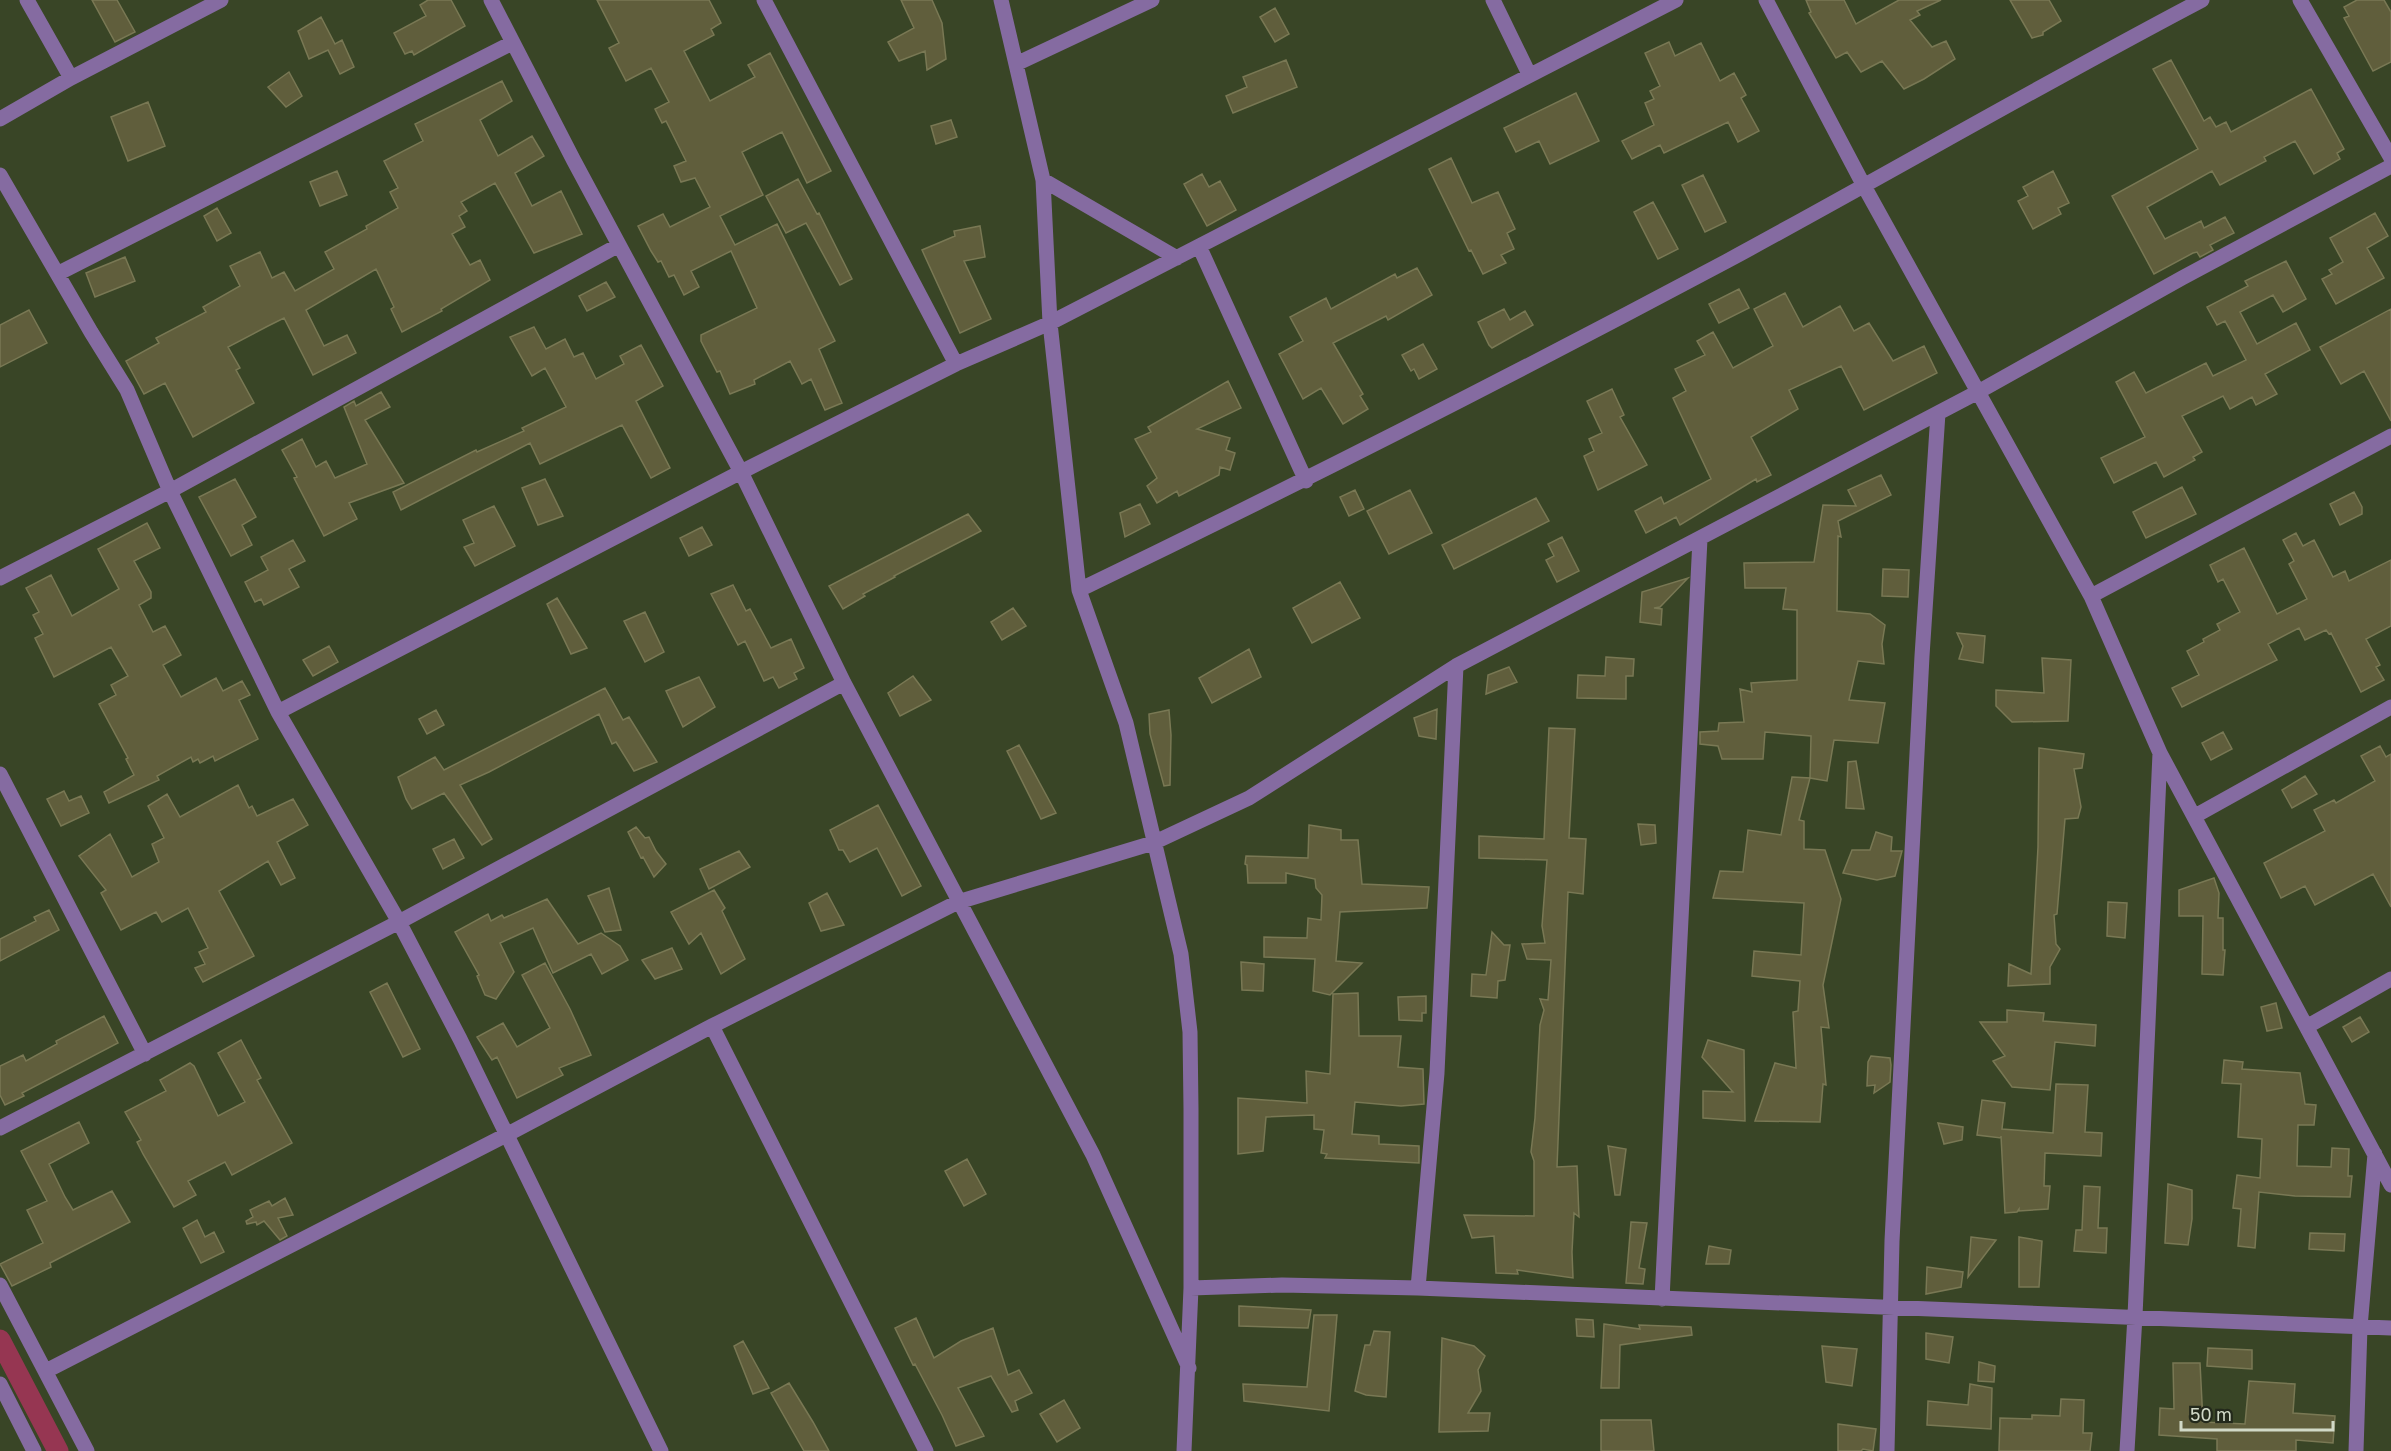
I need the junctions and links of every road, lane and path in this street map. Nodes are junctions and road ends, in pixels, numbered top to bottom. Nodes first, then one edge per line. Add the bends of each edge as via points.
1 (27, 0) edge
2 (221, 0) edge
3 (491, 0) edge
4 (764, 0) edge
5 (1001, 0) edge
6 (1152, 0) edge
7 (1493, 0) edge
8 (1676, 0) edge
9 (1766, 0) edge
10 (2202, 0) edge
11 (2300, 0) edge
12 (512, 43) junction
13 (1016, 64) junction
14 (1530, 74) junction
15 (71, 78) junction
16 (0, 119) edge
17 (2391, 158) edge
18 (2391, 166) edge
19 (0, 175) edge
20 (1043, 180) junction
21 (1864, 186) junction
22 (619, 245) junction
23 (1199, 246) junction
24 (1177, 258) junction
25 (59, 273) junction
26 (1050, 324) junction
27 (956, 364) junction
28 (1978, 392) junction
29 (1938, 413) junction
30 (2391, 436) edge
31 (741, 472) junction
32 (1306, 481) junction
33 (170, 491) junction
34 (1700, 540) junction
35 (0, 578) edge
36 (1079, 591) junction
37 (2091, 596) junction
38 (1456, 666) junction
39 (844, 683) junction
40 (2391, 707) edge
41 (278, 712) junction
42 (2160, 753) junction
43 (0, 774) edge
44 (2195, 816) junction
45 (1153, 843) junction
46 (958, 902) junction
47 (399, 922) junction
48 (2391, 979) edge
49 (712, 1026) junction
50 (2308, 1026) junction
51 (145, 1054) junction
52 (0, 1128) edge
53 (508, 1134) junction
54 (2375, 1154) junction
55 (2391, 1185) edge
56 (0, 1285) edge
57 (1191, 1288) junction
58 (1418, 1288) junction
59 (1662, 1299) junction
60 (1889, 1308) junction
61 (2135, 1316) junction
62 (2360, 1327) junction
63 (2391, 1328) edge
64 (1189, 1368) junction
65 (46, 1371) junction
66 (0, 1384) edge
67 (34, 1451) edge
68 (87, 1451) edge
69 (661, 1451) edge
70 (926, 1451) edge
71 (1184, 1451) edge
72 (1887, 1451) edge
73 (2127, 1451) edge
74 (2356, 1451) edge

1 - 15 street
2 - 15 street
3 - 12 street
4 - 27 street
5 - 13 street
6 - 13 street
7 - 14 street
8 - 14 street
9 - 21 street
10 - 21 street
11 - 17 street
12 - 22 street
12 - 25 street
13 - 20 street
14 - 23 street
15 - 16 street
18 - 28 street
19 - 25 street
20 - 24 street
20 - 26 street
21 - 28 street
21 - 32 street
22 - 31 street
22 - 33 street
23 - 24 street
23 - 32 street
24 - 26 street
25 - 33 street via 127,390
26 - 27 street
26 - 36 street
27 - 31 street
28 - 29 street
28 - 37 street
29 - 34 street
29 - 60 street
30 - 37 street
31 - 39 street
31 - 41 street
32 - 36 street
33 - 35 street
33 - 41 street
34 - 38 street
34 - 59 street
36 - 45 street via 1126,723
37 - 42 street
38 - 45 street via 1248,798
38 - 58 street via 1437,1073
39 - 46 street
39 - 47 street
40 - 44 street
41 - 47 street
42 - 44 street
42 - 61 street
43 - 51 street
44 - 50 street
45 - 46 street
45 - 57 street via 1181,954 1190,1032
46 - 49 street
46 - 64 street via 1093,1155
47 - 51 street
47 - 53 street
48 - 50 street
49 - 53 street
49 - 70 street
50 - 54 street
51 - 52 street
53 - 65 street
53 - 69 street
54 - 55 street
54 - 62 street
56 - 65 street
57 - 58 street
57 - 64 street
58 - 59 street
59 - 60 street
60 - 61 street
60 - 72 street
61 - 62 street
61 - 73 street
62 - 63 street
62 - 74 street
64 - 71 street
65 - 68 street
66 - 67 street

